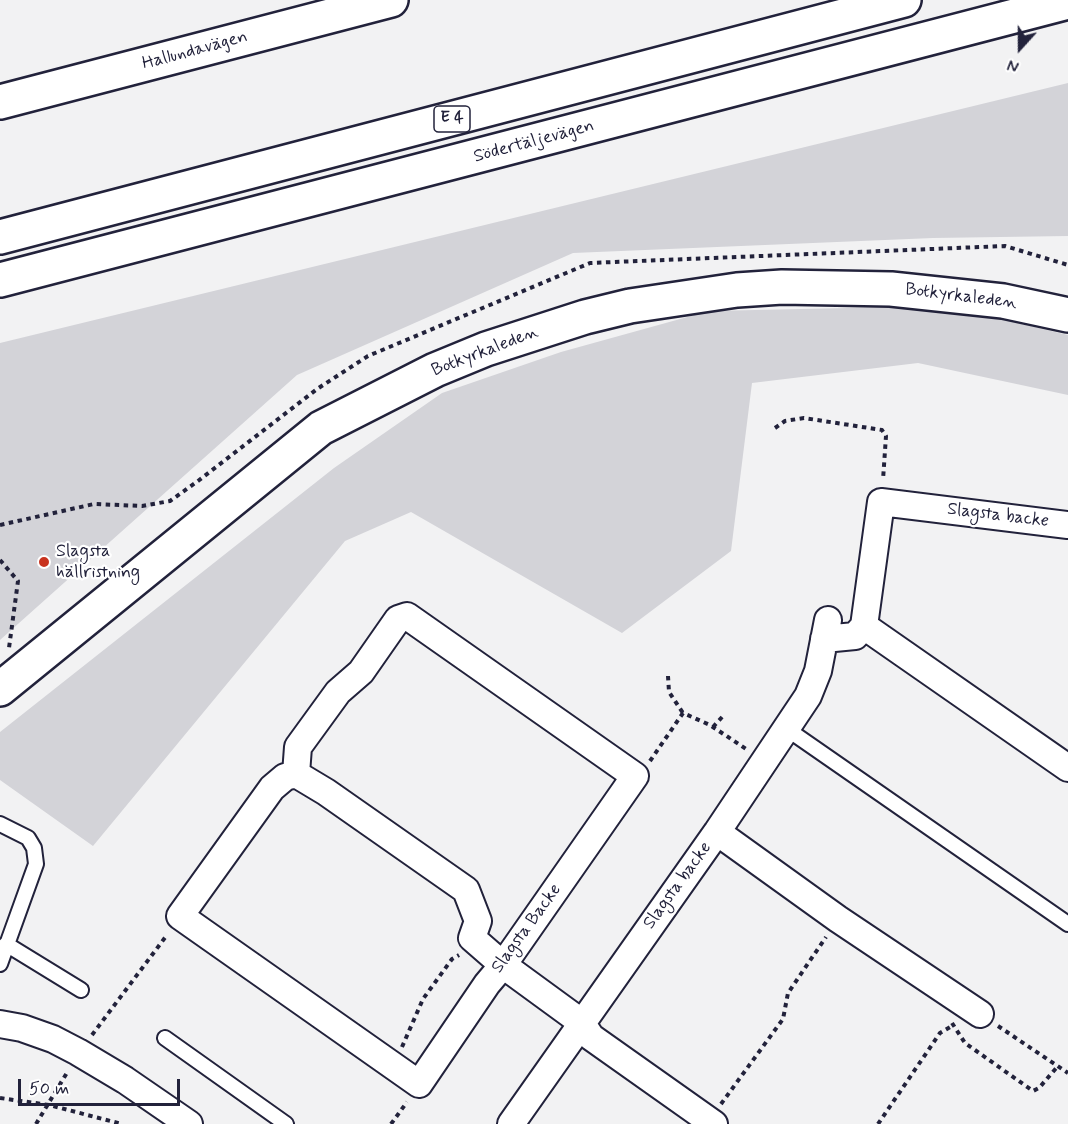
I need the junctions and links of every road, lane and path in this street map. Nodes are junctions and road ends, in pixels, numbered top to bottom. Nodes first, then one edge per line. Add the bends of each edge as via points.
1 (391, 0) edge
2 (904, 0) edge
3 (1068, 2) edge
4 (0, 102) edge
5 (0, 237) edge
6 (0, 280) edge
7 (1068, 315) edge
8 (775, 428) dead end
9 (881, 502) junction
10 (1068, 525) edge
11 (0, 560) edge
12 (864, 626) junction
13 (668, 676) dead end
14 (9, 682) edge
15 (683, 713) junction
16 (723, 716) dead end
17 (713, 727) junction
18 (787, 729) junction
19 (764, 762) junction
20 (1068, 768) edge
21 (296, 774) junction
22 (635, 776) junction
23 (0, 824) edge
24 (717, 832) junction
25 (180, 916) junction
26 (838, 919) junction
27 (1068, 924) edge
28 (472, 938) junction
29 (6, 944) junction
30 (0, 964) edge
31 (503, 965) junction
32 (81, 990) dead end
33 (957, 999) junction
34 (980, 1014) joint
35 (581, 1022) junction
36 (0, 1024) edge
37 (952, 1026) junction
38 (165, 1038) dead end
39 (78, 1052) junction
40 (391, 1066) junction
41 (1058, 1066) junction
42 (1068, 1074) edge
43 (0, 1098) edge
44 (49, 1105) junction
45 (712, 1122) edge
46 (36, 1124) edge
47 (122, 1124) edge
48 (189, 1124) edge
49 (286, 1124) edge
50 (511, 1124) edge
51 (878, 1124) edge

1 - 4 main road, Hallundavägen
2 - 5 main road, E 4
3 - 6 main road, Södertäljevägen / E 4
7 - 14 main road, Botkyrkaleden via 935,292 782,287 701,294 630,306 529,334 435,370 321,428
8 - 9 path via 785,421 804,418 882,430 886,436
9 - 10 street, Slagsta backe
9 - 12 street
11 - 14 path via 18,581 8,654
12 - 18 street, Slagsta backe via 855,636 826,630 818,671
12 - 20 street
13 - 15 path via 669,692
15 - 17 path
15 - 22 path
16 - 17 path
17 - 19 path
18 - 19 street, Slagsta backe
18 - 27 lane
19 - 24 street, Slagsta backe
21 - 22 street via 298,747 338,692 361,672 398,619 407,616
21 - 25 street via 272,788
21 - 28 street via 466,890 478,921
22 - 31 street, Slagsta Backe
23 - 29 lane via 28,838 36,856
24 - 26 street
24 - 35 street, Slagsta backe
25 - 39 path
25 - 40 street, Slagsta Backe
26 - 33 street
26 - 45 path via 788,993 783,1019
28 - 31 street
28 - 40 path via 423,999
29 - 30 lane
29 - 32 lane
31 - 35 street
31 - 40 street, Slagsta Backe via 419,1084
33 - 34 street
33 - 37 path
34 - 41 path
35 - 45 street via 591,1037
35 - 50 street, Slagsta backe
36 - 39 street via 54,1039
37 - 41 path via 965,1043 1033,1091
37 - 51 path via 940,1033
38 - 49 lane
39 - 44 path
39 - 48 street
41 - 42 path
43 - 44 path
44 - 46 path
44 - 47 path

